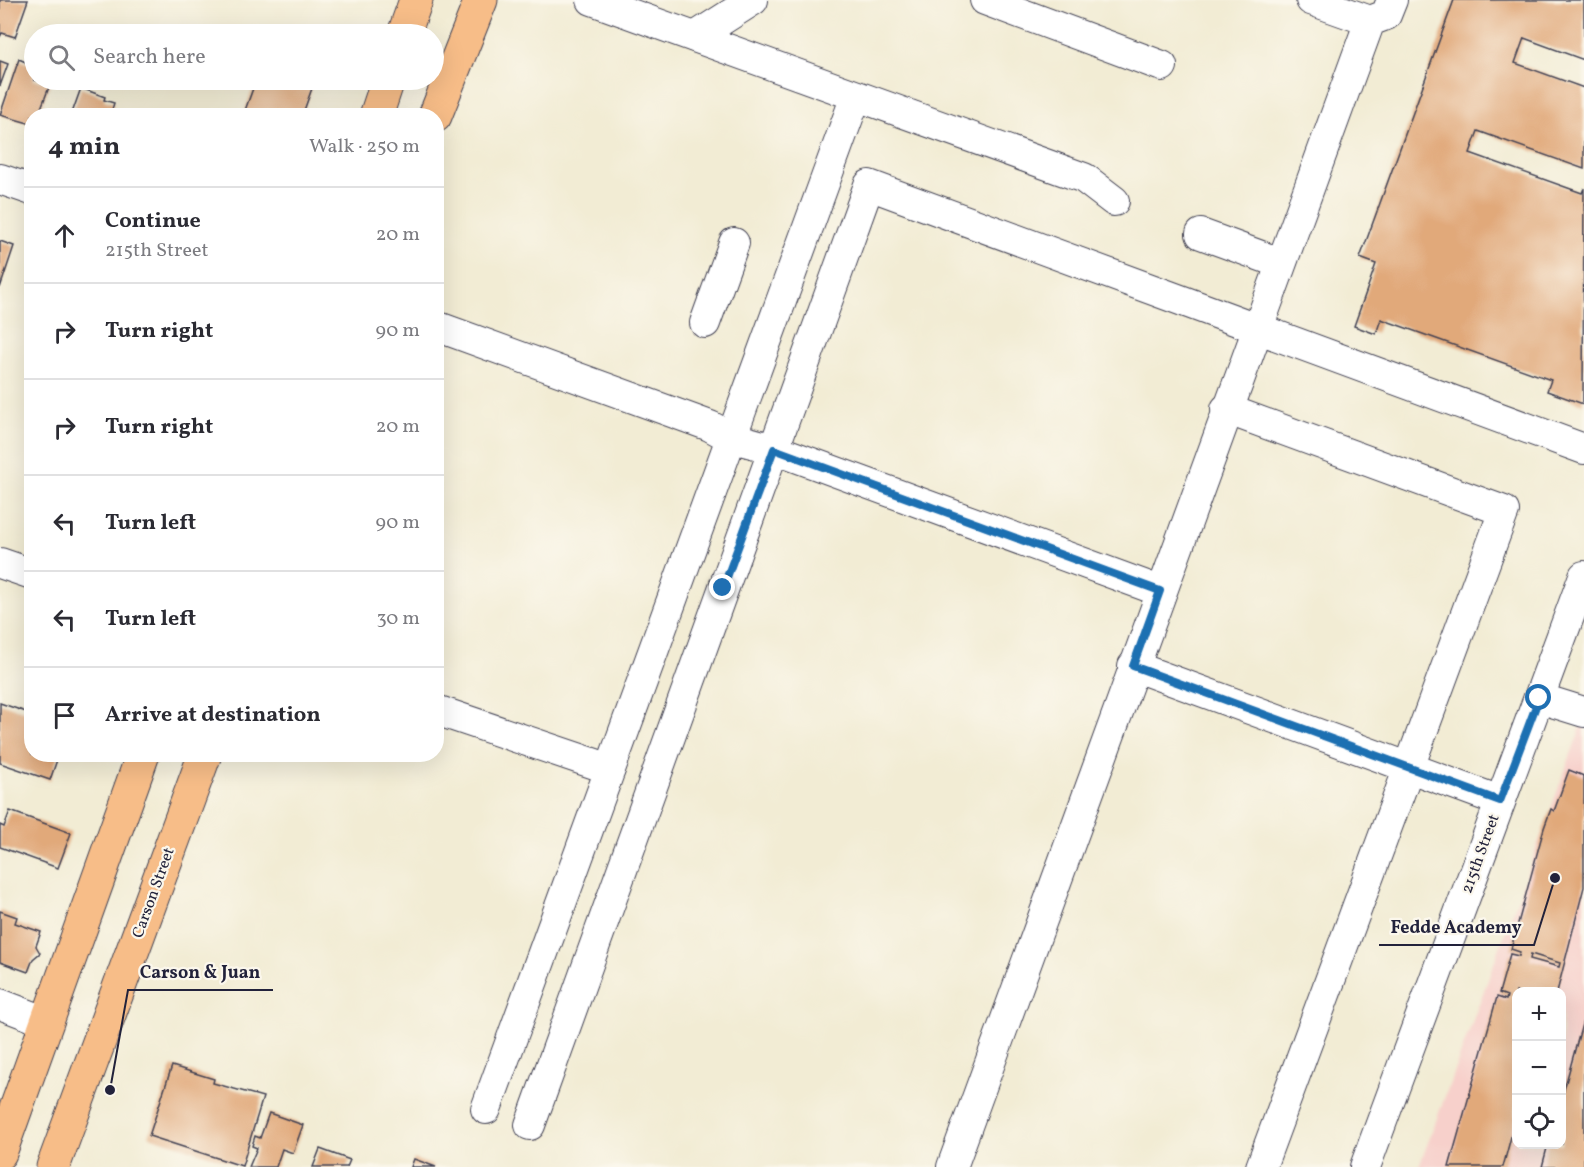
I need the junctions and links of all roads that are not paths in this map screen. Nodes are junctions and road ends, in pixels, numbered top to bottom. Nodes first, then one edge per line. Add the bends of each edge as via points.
1 (416, 0) edge
2 (481, 0) edge
3 (592, 0) edge
4 (753, 0) edge
5 (985, 0) edge
6 (1311, 0) edge
7 (1392, 0) edge
8 (1370, 21) junction
9 (408, 24) edge
10 (695, 37) junction
11 (1162, 66) dead end
12 (385, 90) edge
13 (856, 96) junction
14 (379, 108) edge
15 (438, 108) edge
16 (0, 179) edge
17 (24, 187) edge
18 (1114, 201) dead end
19 (1201, 234) dead end
20 (734, 243) dead end
21 (1280, 263) junction
22 (705, 323) dead end
23 (444, 329) edge
24 (1256, 329) junction
25 (1226, 409) junction
26 (730, 437) junction
27 (774, 449) junction
28 (1584, 449) edge
29 (0, 563) edge
30 (24, 571) edge
31 (1584, 576) edge
32 (1160, 591) junction
33 (1133, 666) junction
34 (1539, 698) junction
35 (1584, 712) edge
36 (444, 713) edge
37 (140, 762) edge
38 (202, 762) edge
39 (1409, 768) junction
40 (610, 769) junction
41 (1500, 801) junction
42 (0, 1004) edge
43 (47, 1022) junction
44 (486, 1109) dead end
45 (5, 1119) edge
46 (530, 1125) dead end
47 (0, 1153) edge
48 (53, 1167) edge
49 (952, 1167) edge
50 (1261, 1167) edge
51 (1365, 1167) edge

1 - 9 main road
2 - 15 main road
3 - 10 street
4 - 10 street
5 - 11 street
6 - 8 street
7 - 8 street via 1386,15
8 - 21 street
10 - 13 street
12 - 14 main road
13 - 18 street via 1084,178
13 - 26 street
16 - 17 street
19 - 21 street
20 - 22 street
21 - 24 street
23 - 26 street via 710,426
24 - 25 street
24 - 27 street via 869,185
24 - 28 street
25 - 32 street
25 - 39 street via 1503,511
26 - 27 street
26 - 40 street
27 - 32 street
27 - 46 street
29 - 30 street
31 - 34 street, 215th Street
32 - 33 street
33 - 39 street
33 - 49 street
34 - 35 street
34 - 41 street, 215th Street
36 - 40 street
37 - 43 main road
38 - 48 main road, Carson Street
39 - 41 street
39 - 50 street
40 - 44 street
41 - 51 street, 215th Street
42 - 43 street
43 - 45 main road
45 - 47 main road

